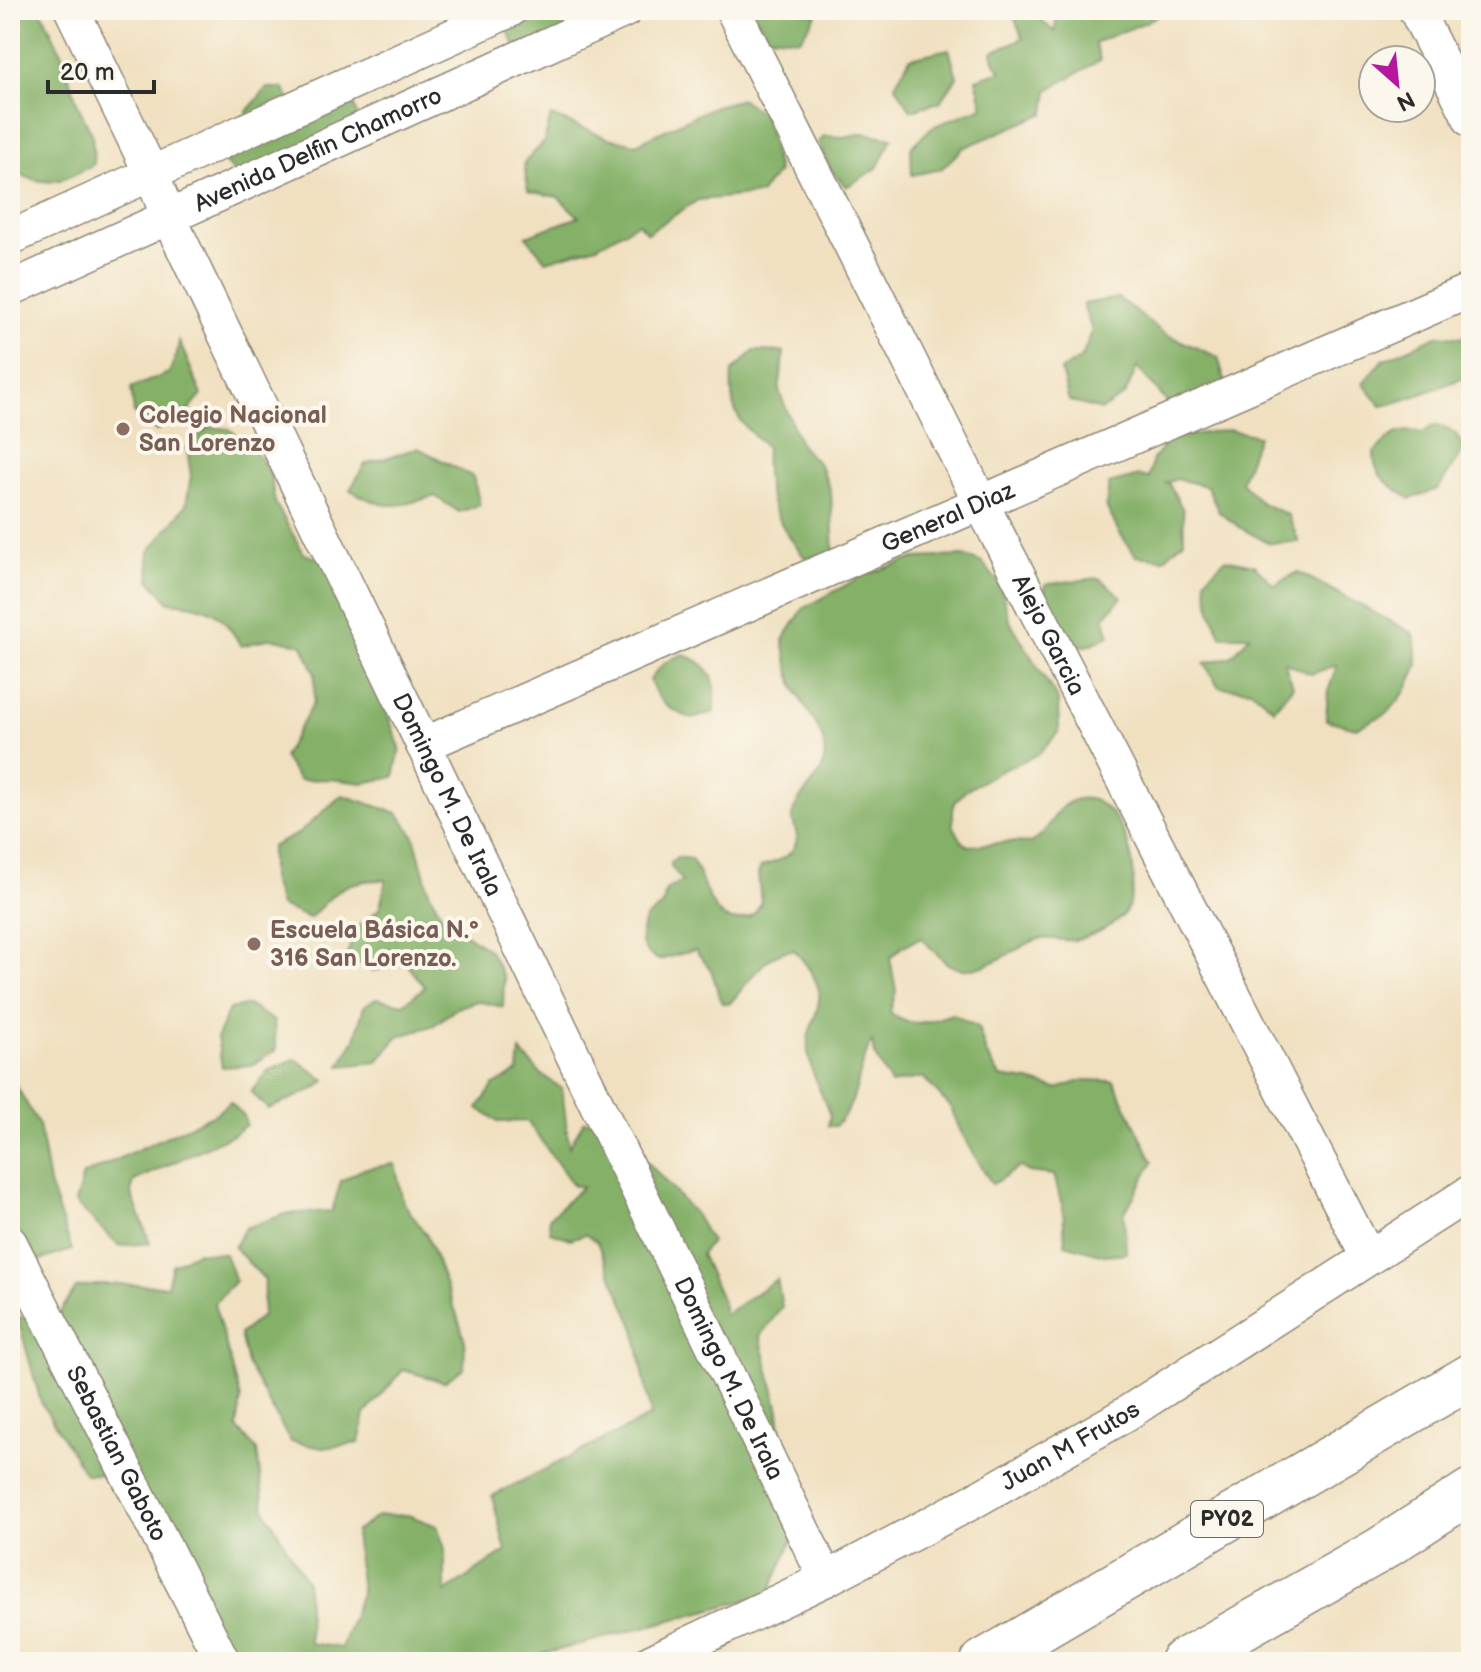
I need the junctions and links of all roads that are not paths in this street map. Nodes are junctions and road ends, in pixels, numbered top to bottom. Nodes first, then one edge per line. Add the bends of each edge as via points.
1 (72, 10) edge
2 (510, 10) edge
3 (625, 10) edge
4 (733, 10) edge
5 (1416, 10) edge
6 (1471, 120) edge
7 (151, 173) junction
8 (169, 218) junction
9 (10, 238) edge
10 (10, 289) edge
11 (1471, 290) edge
12 (981, 503) junction
13 (423, 745) junction
14 (1471, 1192) edge
15 (10, 1243) edge
16 (1368, 1257) junction
17 (1471, 1376) edge
18 (1471, 1491) edge
19 (826, 1579) junction
20 (223, 1662) edge
21 (651, 1662) edge
22 (983, 1662) edge
23 (1182, 1662) edge

1 - 7 street, Domingo M. De Irala
2 - 7 street, Avenida Delfin Chamorro
3 - 8 street, Avenida Delfin Chamorro
4 - 12 street, Alejo Garcia
5 - 6 street
7 - 8 street, Domingo M. De Irala
7 - 9 street, Avenida Delfin Chamorro
8 - 10 street, Avenida Delfin Chamorro
8 - 13 street, Domingo M. De Irala
11 - 12 street, General Diaz
12 - 13 street, General Diaz
12 - 16 street, Alejo Garcia
13 - 19 street, Domingo M. De Irala
14 - 16 street, Juan M Frutos
15 - 20 street, Sebastian Gaboto
16 - 19 street, Juan M Frutos via 1121,1417
17 - 22 highway, PY02
18 - 23 highway via 1378,1551
19 - 21 street, Juan M Frutos

